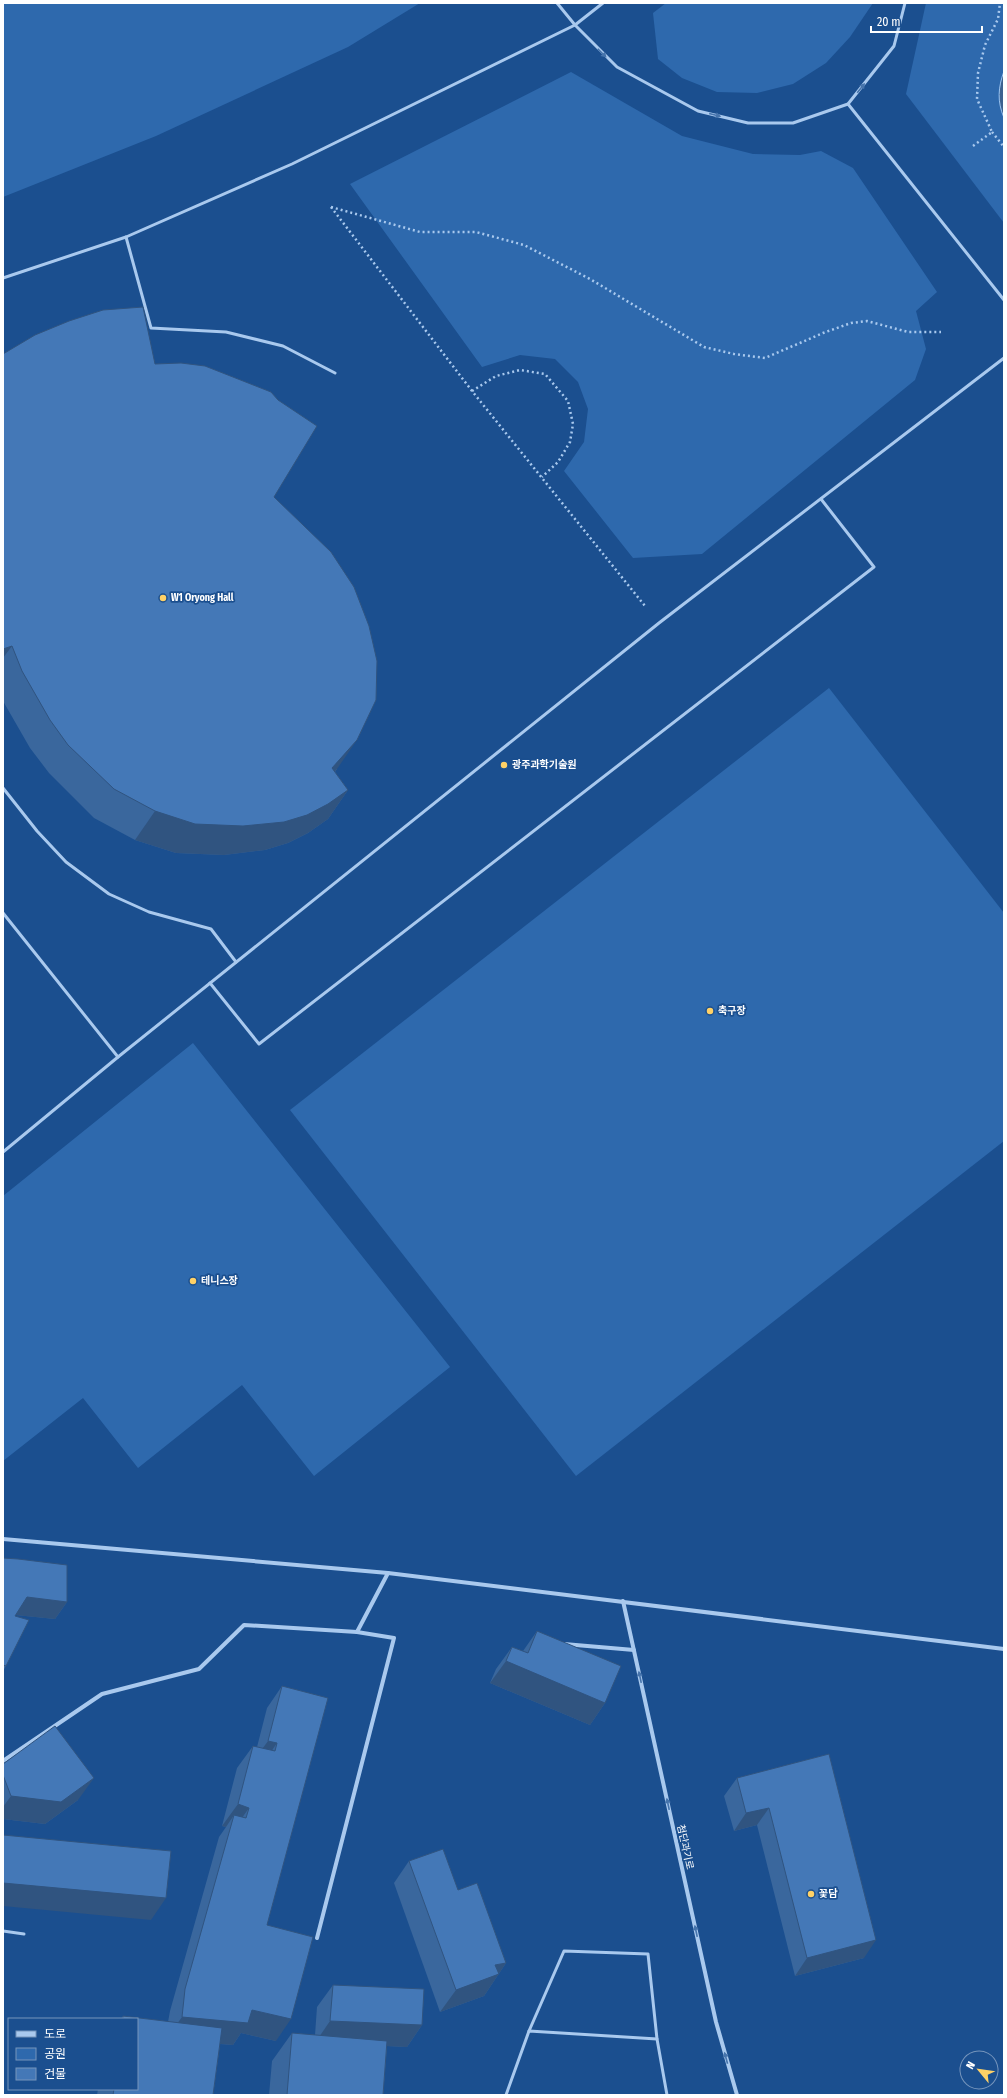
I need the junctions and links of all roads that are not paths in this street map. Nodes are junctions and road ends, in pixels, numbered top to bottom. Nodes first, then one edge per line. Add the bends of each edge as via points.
1 (557, 3) edge
2 (603, 3) edge
3 (905, 3) edge
4 (575, 25) junction
5 (848, 104) junction
6 (126, 237) junction
7 (3, 278) edge
8 (1004, 300) edge
9 (1004, 358) edge
10 (335, 373) dead end
11 (821, 499) junction
12 (3, 788) edge
13 (3, 913) edge
14 (236, 962) junction
15 (210, 983) junction
16 (118, 1057) junction
17 (3, 1152) edge
18 (3, 1539) edge
19 (388, 1573) junction
20 (623, 1601) junction
21 (356, 1632) junction
22 (557, 1643) edge
23 (1004, 1649) edge
24 (634, 1650) junction
25 (3, 1761) edge
26 (3, 1931) edge
27 (24, 1934) dead end
28 (317, 1938) dead end
29 (529, 2031) junction
30 (657, 2039) junction
31 (506, 2095) edge
32 (667, 2095) edge
33 (737, 2095) edge

1 - 4 lane
2 - 4 lane
5 -> 3 lane via 894,46
4 -> 5 lane via 617,67 698,111 748,123 793,123
4 - 6 lane via 292,164
5 - 8 lane
6 - 7 lane
6 - 10 lane via 151,328 226,332 283,346
9 - 11 lane
11 - 14 lane via 659,623
11 - 15 lane via 874,567 259,1044
12 - 14 lane via 66,862 109,894 149,912 211,929
13 - 16 lane
14 - 15 lane
15 - 16 lane
16 - 17 lane
18 - 19 street
19 - 20 street
19 - 21 street
20 - 23 street
20 - 24 street, 첨단과기로
21 - 25 street via 244,1625 199,1669 102,1694
21 - 28 street via 394,1638
22 - 24 street
33 -> 24 street, 첨단과기로 via 716,2022
26 - 27 lane
29 - 30 lane
29 - 30 lane via 564,1951 648,1954
29 - 31 lane
30 - 32 lane

